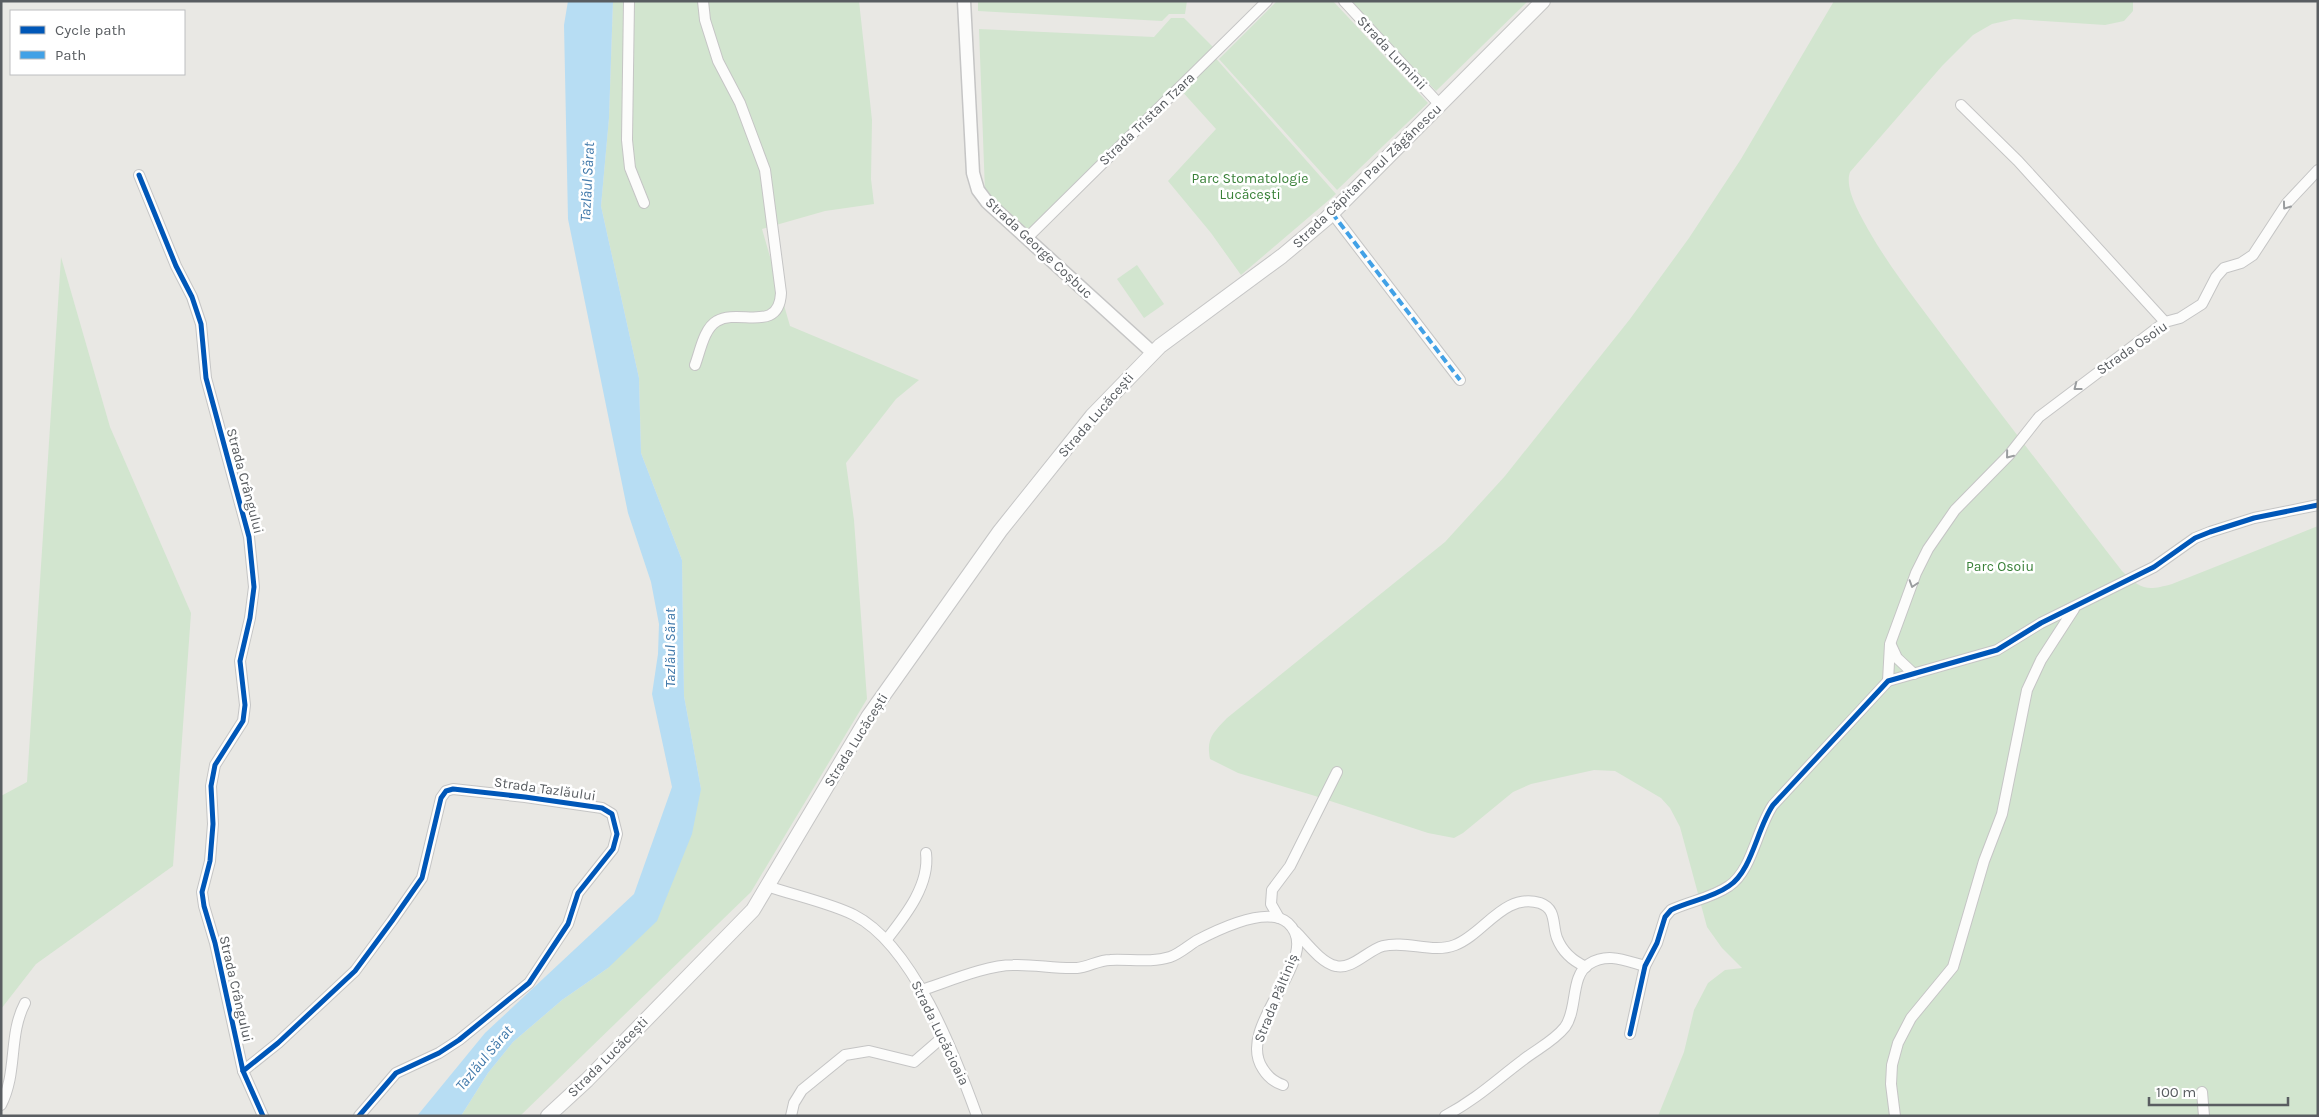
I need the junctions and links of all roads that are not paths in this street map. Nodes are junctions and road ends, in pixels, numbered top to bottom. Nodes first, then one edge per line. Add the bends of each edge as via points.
1 (629, 1) edge
2 (703, 1) edge
3 (964, 1) edge
4 (1267, 1) edge
5 (1344, 1) edge
6 (1543, 1) edge
7 (1440, 105) junction
8 (1961, 105) dead end
9 (2318, 170) edge
10 (139, 174) dead end
11 (644, 203) dead end
12 (1332, 213) junction
13 (1028, 238) junction
14 (2165, 322) junction
15 (1153, 353) junction
16 (694, 364) dead end
17 (1460, 380) dead end
18 (2318, 505) edge
19 (2075, 608) junction
20 (1890, 644) junction
21 (1914, 674) junction
22 (1888, 681) junction
23 (1337, 772) dead end
24 (926, 853) dead end
25 (767, 886) junction
26 (1279, 918) junction
27 (1293, 929) junction
28 (887, 940) junction
29 (1645, 966) junction
30 (1586, 967) junction
31 (922, 990) junction
32 (25, 1003) dead end
33 (1630, 1034) dead end
34 (944, 1036) junction
35 (243, 1071) junction
36 (1283, 1085) dead end
37 (2202, 1092) dead end
38 (1, 1105) edge
39 (263, 1116) edge
40 (359, 1116) edge
41 (548, 1116) edge
42 (791, 1116) edge
43 (977, 1116) edge
44 (1445, 1116) edge
45 (1895, 1116) edge
46 (2204, 1116) edge

1 - 11 street via 627,140 630,168
2 - 16 street via 705,20 718,61 740,103 765,170 781,305 761,318 735,317 716,321 708,330
3 - 13 street, Strada George Coșbuc via 974,174 978,190
4 - 13 street, Strada Tristan Tzara
5 - 7 street, Strada Luminii
6 - 7 main road, Strada Căpitan Paul Zăgănescu
7 - 12 main road, Strada Căpitan Paul Zăgănescu
8 - 14 street via 2018,161
9 -> 14 street, Strada Osoiu via 2287,203 2253,255 2241,264 2224,268 2202,304 2190,313
10 - 35 street, Strada Crângului via 201,324 206,378 249,538 254,587 240,661 245,705 243,721 215,765 211,786 210,862 202,892
12 - 15 main road, Strada Căpitan Paul Zăgănescu via 1282,256
12 - 17 street
13 - 15 street, Strada George Coșbuc
14 -> 20 street, Strada Osoiu via 2039,417 2009,455 1955,510 1928,549
15 - 25 main road, Strada Lucăcești via 1092,416 1000,532 868,718
18 - 19 street via 2254,518 2195,538 2154,567
19 - 21 street via 2041,623 1990,653
19 - 45 street via 2041,660 2027,690 2002,814 1984,860 1953,967 1911,1018 1898,1044 1891,1084
20 - 21 street via 1897,658
20 - 22 street, Strada Osoiu
21 - 22 street
22 - 29 street via 1767,814 1738,878 1723,890 1671,910 1665,917
23 - 26 street via 1290,866 1272,890 1271,904
24 - 28 street via 924,878
25 - 28 street, Strada Lucăcioaia via 853,914
25 - 41 main road, Strada Lucăcești via 753,910 588,1080
26 - 27 street, Strada Păltiniș
26 - 31 street via 1266,916 1234,924 1171,957 1147,961 1108,960 1079,968 1012,964
27 - 30 street, Strada Păltiniș via 1328,963 1339,967 1384,945 1440,948 1456,945 1504,908 1535,902 1550,909 1563,949
27 - 36 street, Strada Păltiniș via 1297,940 1296,954 1258,1035 1256,1049 1267,1075
28 - 31 street, Strada Lucăcioaia
29 - 30 street via 1620,958 1594,961
29 - 33 street
30 - 44 street via 1580,974 1569,1020 1559,1033 1477,1098
31 - 34 street, Strada Lucăcioaia
32 - 38 street via 18,1015 13,1063 7,1094
34 - 42 street via 914,1062 869,1051 845,1055 802,1090
34 - 43 street, Strada Lucăcioaia
35 - 39 street, Strada Crângului
35 - 40 street, Strada Tazlăului via 278,1043 354,971 392,921 422,878 441,798 446,791 525,797 602,808 612,814 617,834 613,849 578,893 568,924 529,983 459,1040 396,1073
37 - 46 street

